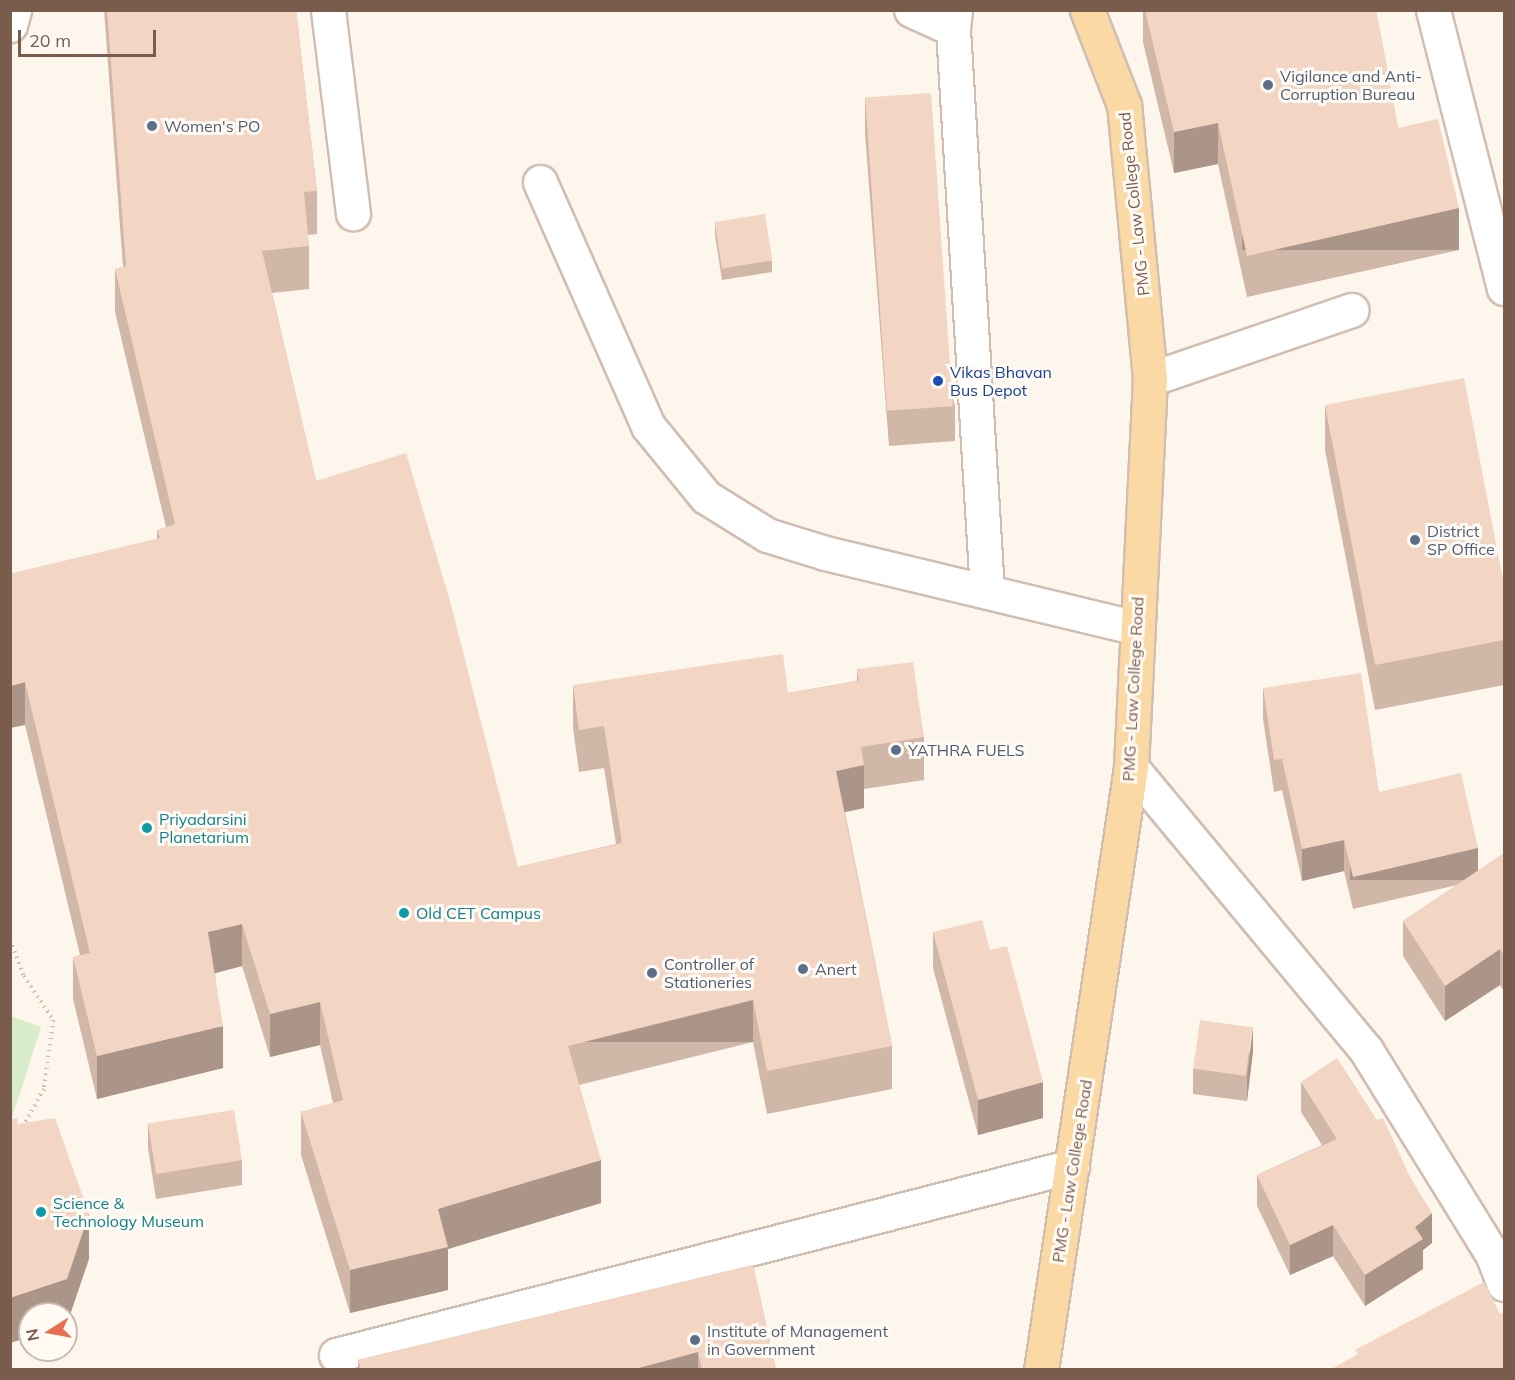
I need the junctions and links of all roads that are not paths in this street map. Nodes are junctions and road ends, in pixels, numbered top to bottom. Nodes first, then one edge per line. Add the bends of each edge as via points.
1 (14, 10) edge
2 (328, 10) edge
3 (911, 10) edge
4 (1087, 10) edge
5 (1433, 10) edge
6 (954, 20) edge
7 (10, 25) edge
8 (540, 182) dead end
9 (353, 213) dead end
10 (1504, 288) edge
11 (1352, 310) dead end
12 (1150, 378) junction
13 (987, 591) junction
14 (1137, 628) junction
15 (1131, 767) junction
16 (1072, 1166) junction
17 (1501, 1262) edge
18 (336, 1355) dead end
19 (1041, 1370) edge

1 - 7 street
2 - 9 street
3 - 6 street
4 - 12 main road, PMG - Law College Road via 1124,105
5 - 10 street
6 - 13 street
8 - 13 street via 648,426 706,497 767,535 825,553
11 - 12 street
12 - 14 main road, PMG - Law College Road
13 - 14 street
14 - 15 main road, PMG - Law College Road
15 - 16 main road, PMG - Law College Road
15 - 17 street via 1366,1050
16 - 18 street
16 - 19 main road, PMG - Law College Road

